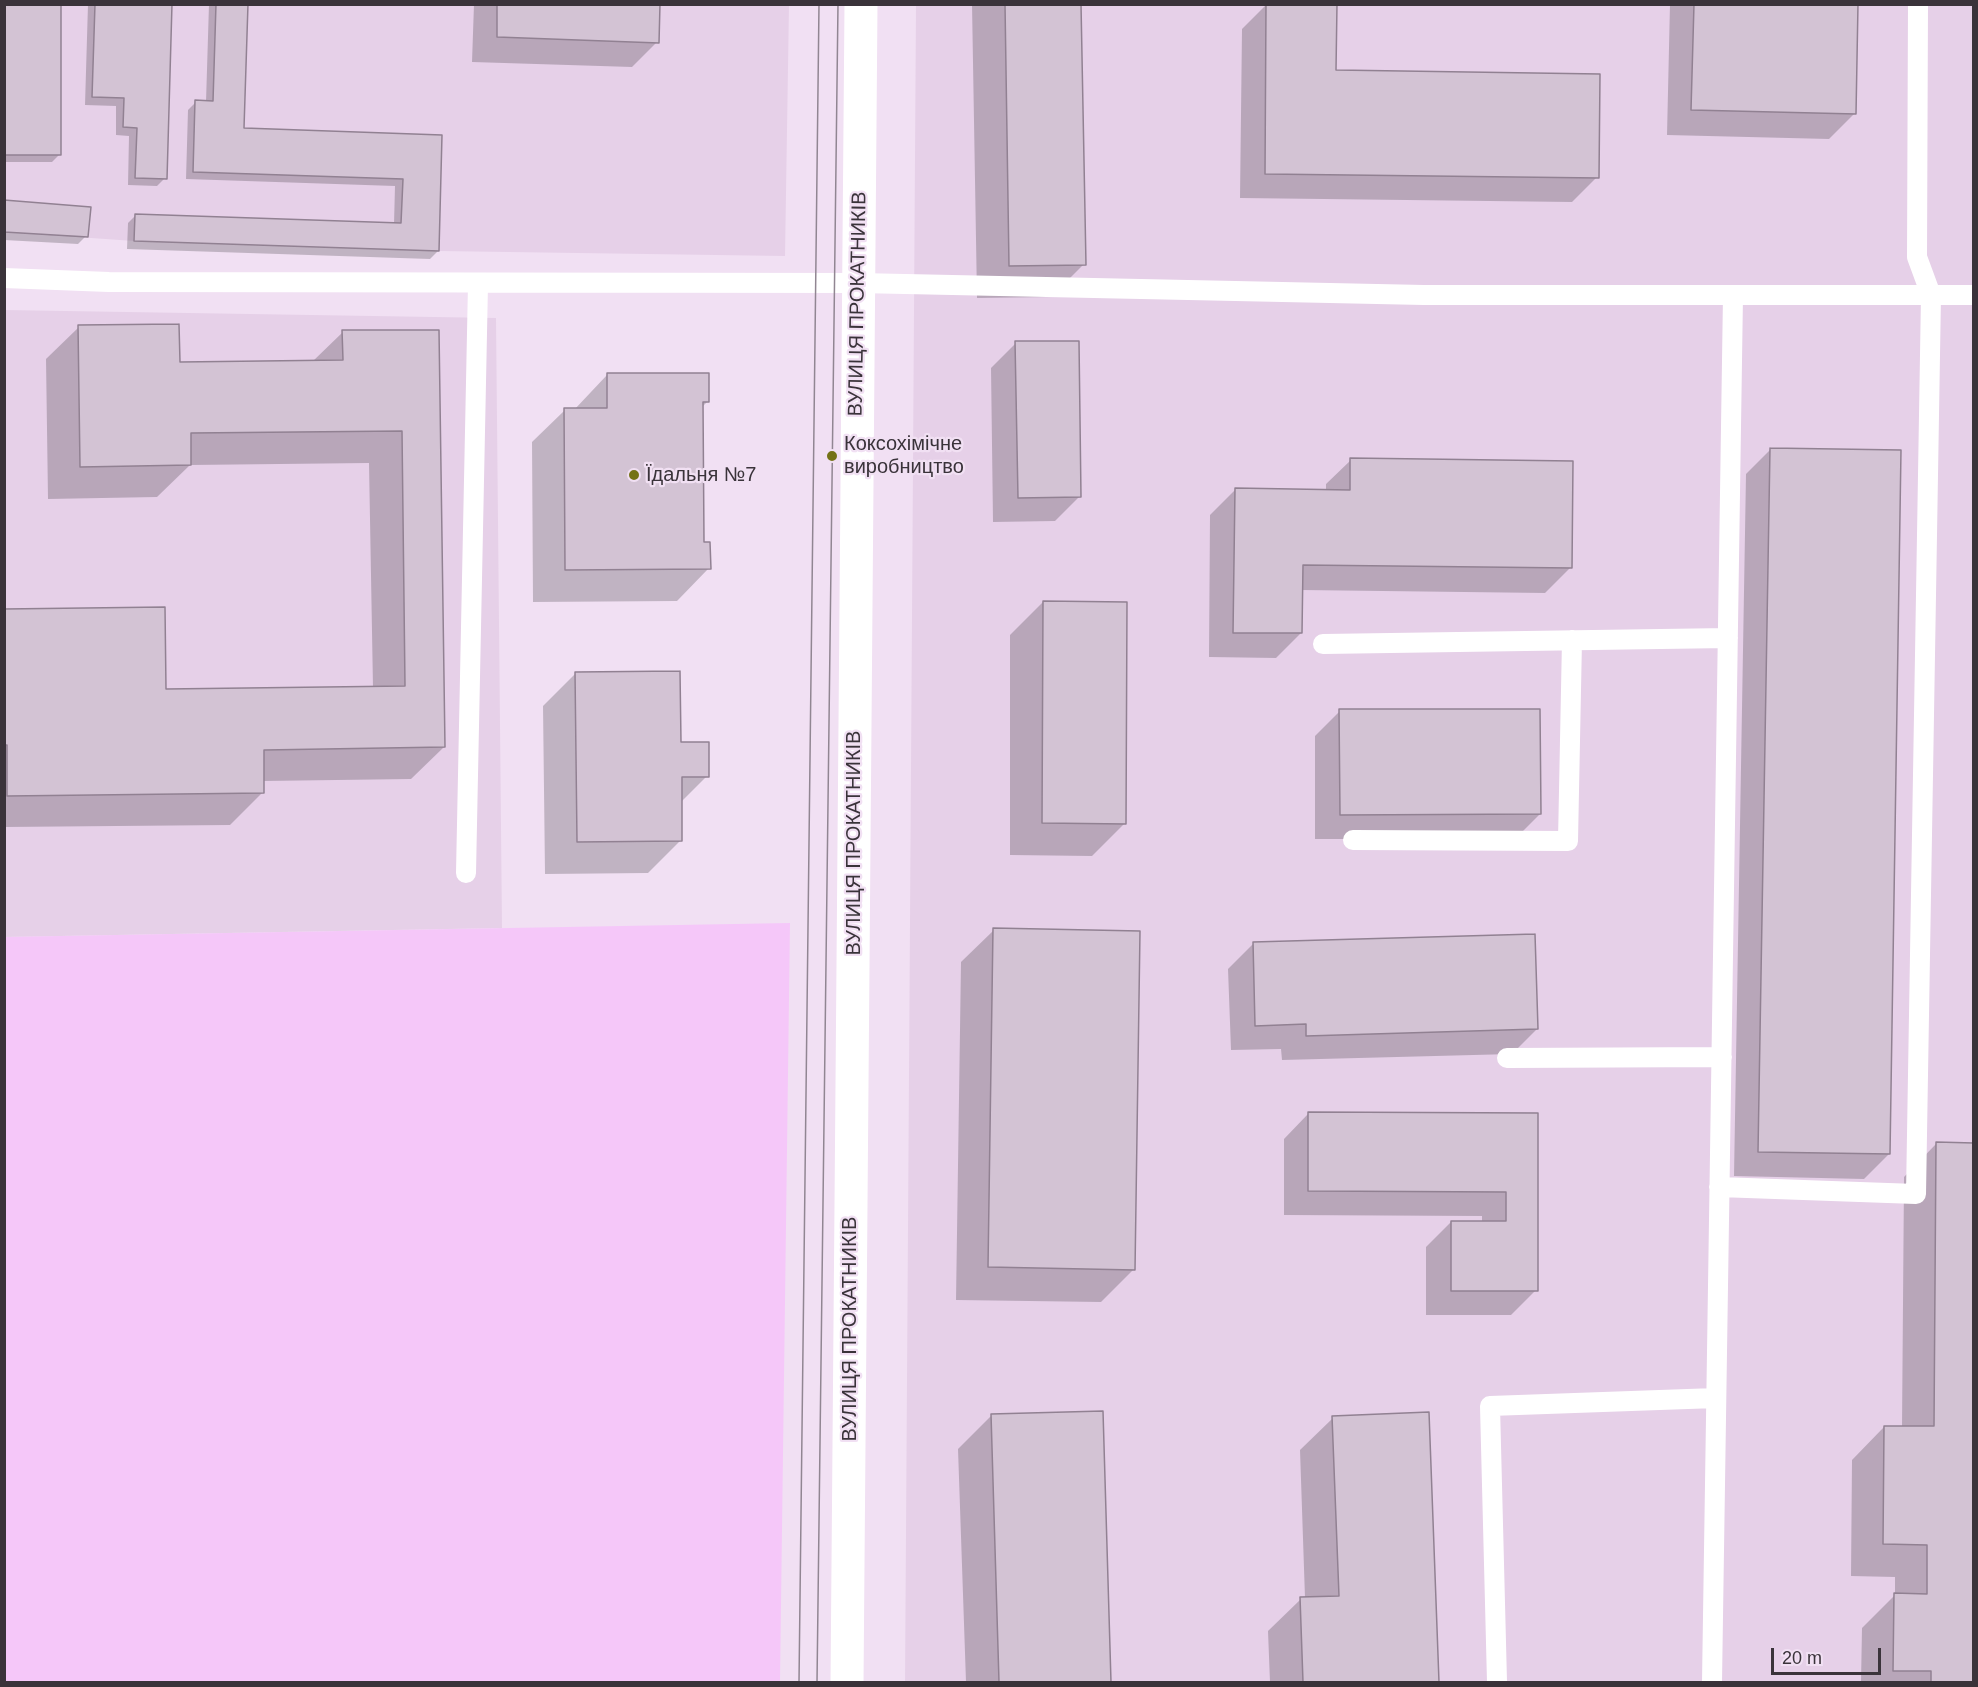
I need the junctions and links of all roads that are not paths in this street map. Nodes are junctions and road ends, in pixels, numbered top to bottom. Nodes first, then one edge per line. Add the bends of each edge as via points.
1 (861, 4) edge
2 (1918, 4) edge
3 (4, 278) edge
4 (858, 283) junction
5 (478, 284) junction
6 (1733, 295) junction
7 (1931, 295) junction
8 (1974, 295) edge
9 (1728, 638) junction
10 (1572, 640) junction
11 (1323, 644) dead end
12 (1353, 840) dead end
13 (466, 873) dead end
14 (1722, 1057) junction
15 (1507, 1058) dead end
16 (1719, 1187) junction
17 (1716, 1398) junction
18 (847, 1683) edge
19 (1497, 1683) edge
20 (1712, 1683) edge

1 - 4 street, ВУЛИЦЯ ПРОКАТНИКІВ
2 - 7 lane via 1917,257
3 - 5 lane
4 - 5 lane
4 - 6 lane via 1424,296
4 - 18 street, ВУЛИЦЯ ПРОКАТНИКІВ
5 - 13 lane
6 - 7 lane
6 - 9 lane
7 - 8 lane
7 - 16 lane via 1916,1194
9 - 10 lane
9 - 14 lane
10 - 11 lane
10 - 12 lane via 1568,841
14 - 15 lane
14 - 16 lane
16 - 17 lane
17 - 19 lane via 1490,1406
17 - 20 lane

